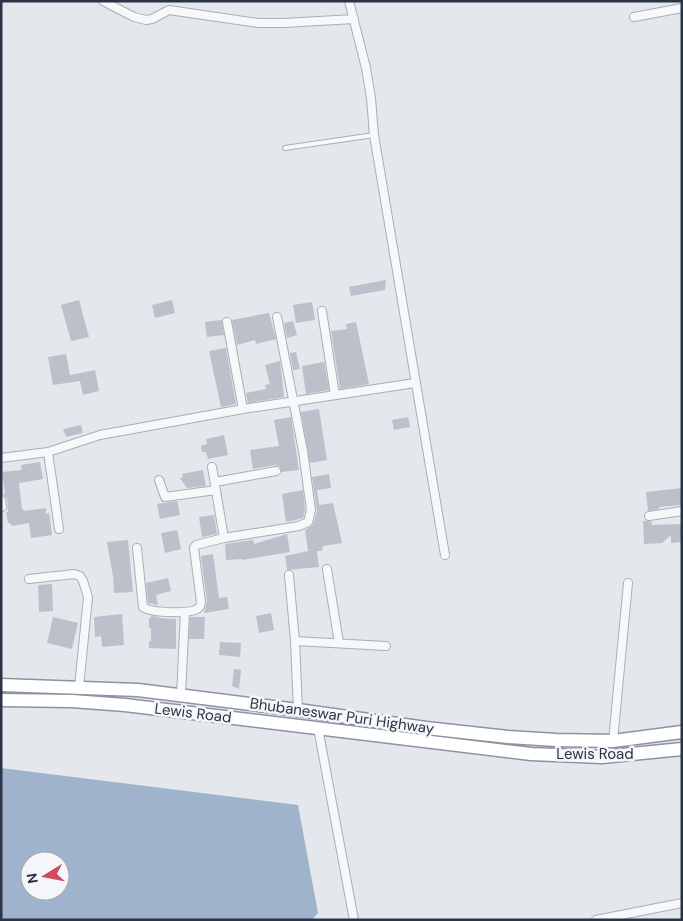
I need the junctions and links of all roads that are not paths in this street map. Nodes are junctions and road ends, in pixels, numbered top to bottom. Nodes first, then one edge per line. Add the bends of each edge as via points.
1 (102, 1) edge
2 (349, 1) edge
3 (682, 8) edge
4 (634, 17) dead end
5 (354, 18) junction
6 (374, 135) junction
7 (285, 148) dead end
8 (322, 311) dead end
9 (277, 317) dead end
10 (227, 322) dead end
11 (416, 383) junction
12 (335, 395) junction
13 (293, 402) junction
14 (243, 409) junction
15 (48, 452) junction
16 (1, 458) edge
17 (212, 467) dead end
18 (276, 471) dead end
19 (159, 480) dead end
20 (216, 486) junction
21 (682, 512) edge
22 (650, 516) dead end
23 (59, 528) dead end
24 (224, 538) junction
25 (137, 548) dead end
26 (445, 555) dead end
27 (327, 569) dead end
28 (289, 575) dead end
29 (29, 579) dead end
30 (628, 583) dead end
31 (185, 612) junction
32 (295, 641) junction
33 (339, 643) junction
34 (386, 646) dead end
35 (1, 685) edge
36 (79, 687) junction
37 (181, 695) junction
38 (1, 700) edge
39 (298, 710) junction
40 (318, 728) junction
41 (682, 732) edge
42 (613, 741) junction
43 (682, 749) edge
44 (682, 903) edge
45 (644, 910) junction
46 (354, 920) edge
47 (596, 920) edge
48 (646, 920) edge

1 - 5 street via 146,20 169,10 258,23
2 - 5 street
3 - 4 street
5 - 6 street via 372,98
6 - 7 lane
6 - 11 street
8 - 12 street
9 - 13 street
10 - 14 street
11 - 12 street
11 - 26 street
12 - 13 street
13 - 14 street
13 - 24 street via 303,451 310,519 299,526
14 - 15 street via 100,434
15 - 16 street
15 - 23 street
17 - 20 street
18 - 20 street
19 - 20 street via 165,497
20 - 24 street
21 - 22 street
24 - 31 street via 194,548 201,602 197,610
25 - 31 street via 142,607 154,612
27 - 33 street
28 - 32 street
29 - 36 street via 74,574 83,581 88,597
30 - 42 street
31 - 37 street
32 - 33 street
32 - 39 street
33 - 34 street
35 - 36 highway, Bhubaneswar Puri Highway
36 - 37 highway, Bhubaneswar Puri Highway
37 - 39 highway, Bhubaneswar Puri Highway
38 - 40 highway, Lewis Road via 125,705
39 - 42 highway, Bhubaneswar Puri Highway via 508,737
40 - 43 highway, Lewis Road via 531,754 602,757
40 - 46 street
41 - 42 highway, Bhubaneswar Puri Highway
44 - 45 street
45 - 47 street
45 - 48 street

